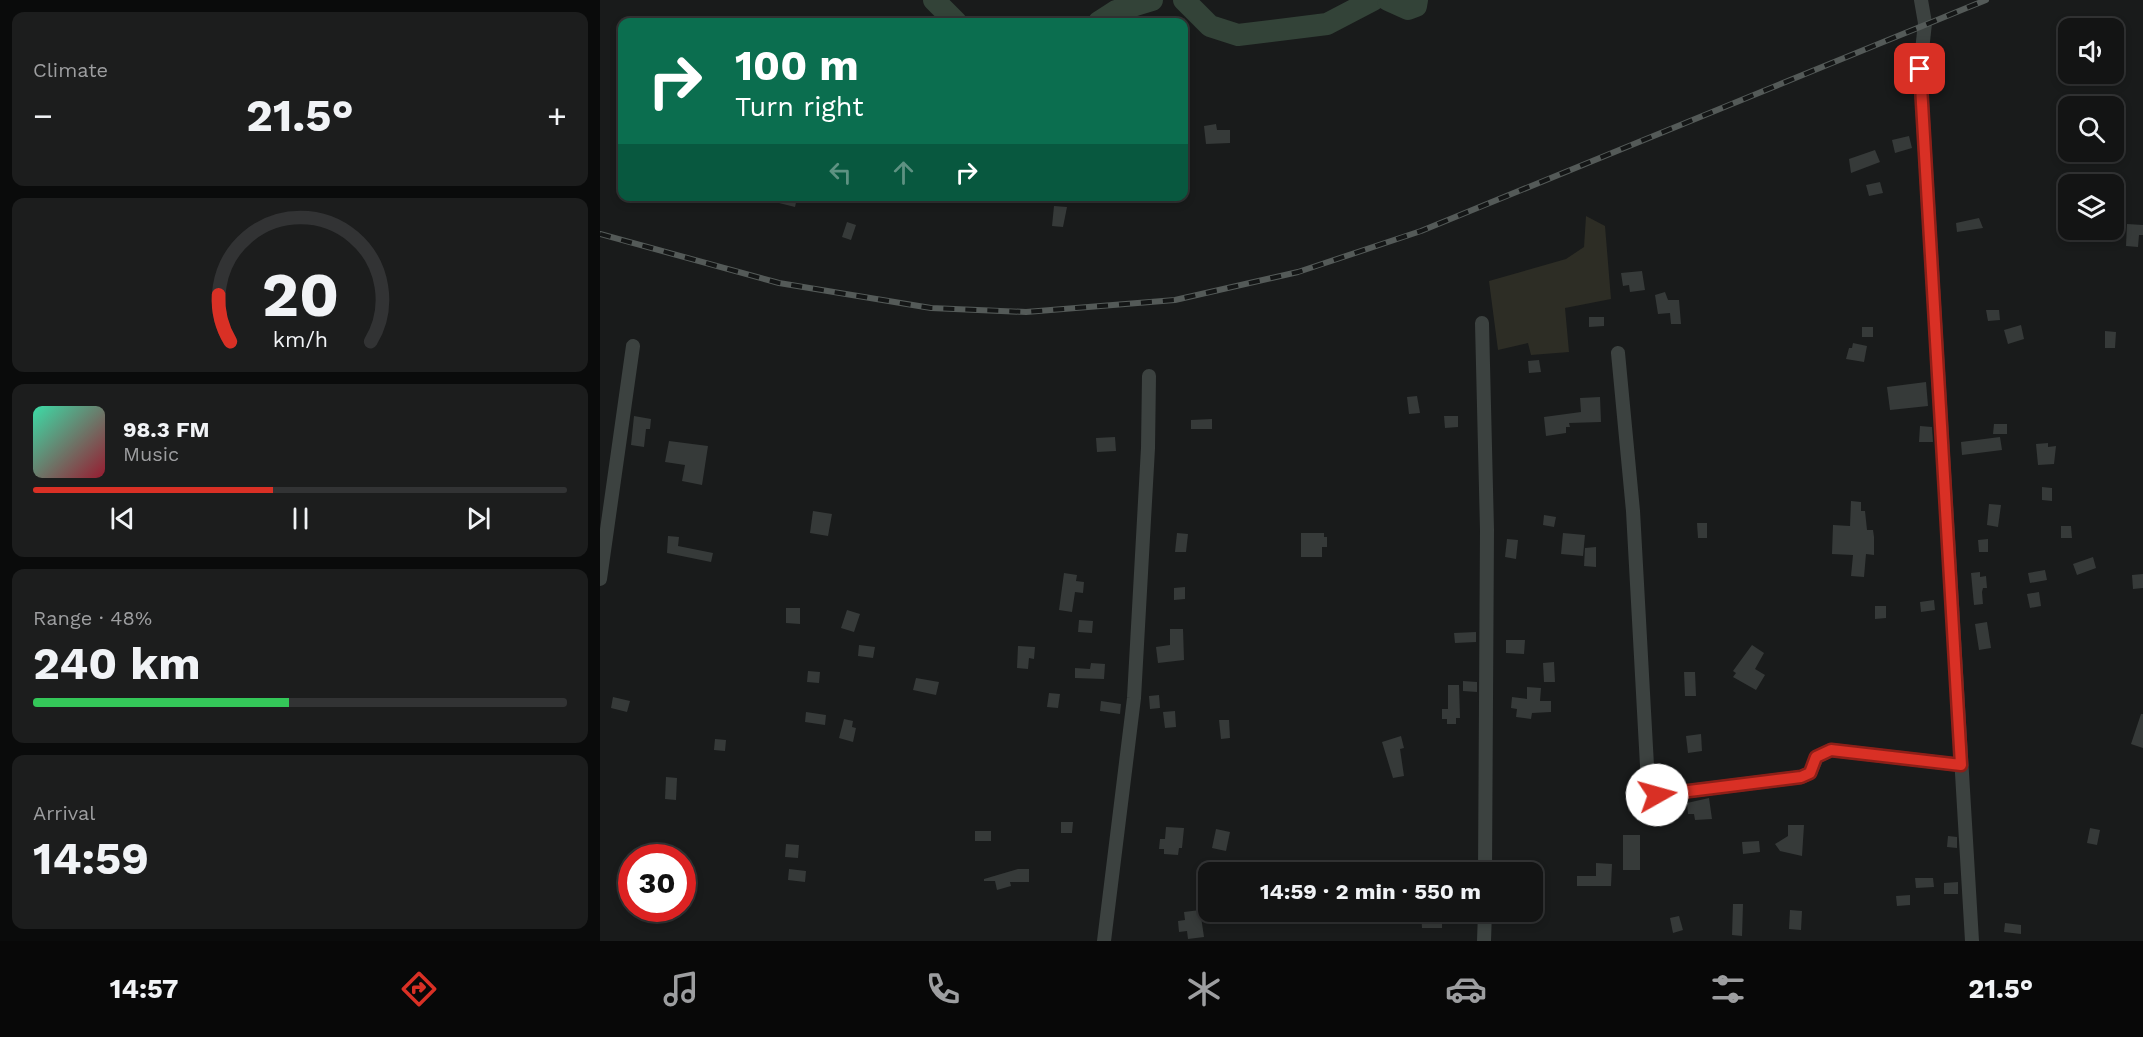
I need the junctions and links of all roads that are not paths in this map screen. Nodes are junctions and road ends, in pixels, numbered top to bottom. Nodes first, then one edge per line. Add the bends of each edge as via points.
1 (1921, 0) edge
2 (1482, 323) dead end
3 (633, 346) dead end
4 (1618, 353) dead end
5 (1149, 376) dead end
6 (600, 579) edge
7 (1961, 765) junction
8 (1485, 862) edge
9 (1485, 922) edge
10 (1104, 941) edge
11 (1484, 941) edge
12 (1972, 941) edge

1 - 7 street via 1925,23 1920,69
2 - 8 street via 1487,542
3 - 6 street
4 - 7 street via 1633,512 1651,792 1657,795 1801,777 1810,773 1816,757 1831,750
5 - 10 street via 1134,698
7 - 12 street
9 - 11 street

